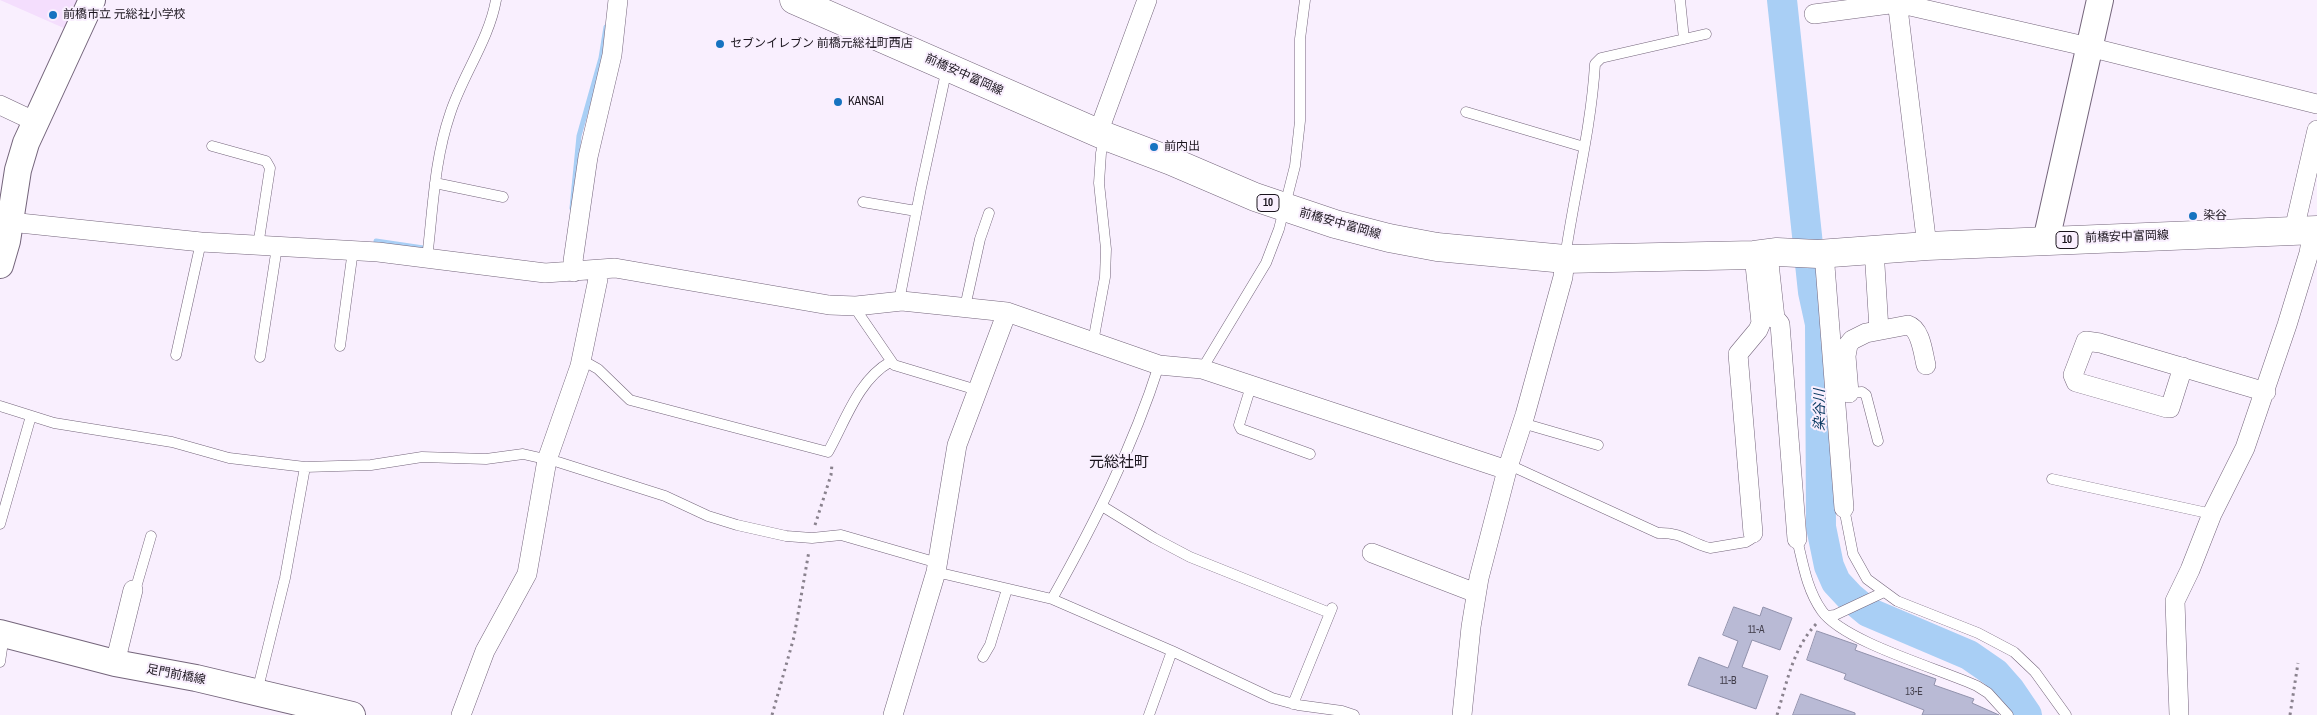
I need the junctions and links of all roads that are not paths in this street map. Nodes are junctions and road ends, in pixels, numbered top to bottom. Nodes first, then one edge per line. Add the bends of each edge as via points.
1 (92, 0) edge
2 (496, 0) edge
3 (618, 0) edge
4 (794, 0) edge
5 (1147, 0) edge
6 (1305, 0) edge
7 (1680, 0) edge
8 (2100, 0) edge
9 (1897, 1) edge
10 (1814, 14) dead end
11 (1706, 34) dead end
12 (1684, 39) junction
13 (2089, 47) junction
14 (947, 68) junction
15 (2317, 104) edge
16 (0, 105) edge
17 (1466, 112) dead end
18 (36, 122) junction
19 (2317, 130) edge
20 (1102, 135) junction
21 (212, 146) dead end
22 (1584, 147) junction
23 (435, 183) junction
24 (503, 197) dead end
25 (863, 202) dead end
26 (1284, 208) junction
27 (916, 211) junction
28 (989, 213) dead end
29 (10, 222) junction
30 (2308, 230) edge
31 (2048, 240) junction
32 (201, 242) junction
33 (258, 246) junction
34 (1927, 246) junction
35 (277, 247) junction
36 (1874, 249) junction
37 (353, 250) junction
38 (1766, 254) junction
39 (1821, 254) junction
40 (427, 258) junction
41 (1565, 259) junction
42 (0, 266) edge
43 (598, 270) junction
44 (574, 272) junction
45 (900, 301) junction
46 (856, 306) junction
47 (965, 308) junction
48 (1007, 312) junction
49 (1879, 330) junction
50 (1093, 342) junction
51 (340, 346) dead end
52 (176, 355) dead end
53 (260, 357) dead end
54 (582, 360) junction
55 (890, 362) junction
56 (1159, 365) junction
57 (1926, 365) dead end
58 (2183, 367) junction
59 (1202, 369) junction
60 (1251, 386) junction
61 (977, 390) junction
62 (2266, 392) junction
63 (1849, 393) joint
64 (0, 406) edge
65 (31, 416) junction
66 (1522, 424) junction
67 (1878, 441) dead end
68 (1598, 445) dead end
69 (1310, 454) dead end
70 (547, 460) junction
71 (305, 467) junction
72 (1507, 470) junction
73 (2052, 479) dead end
74 (1102, 506) junction
75 (1844, 508) joint
76 (2212, 514) junction
77 (0, 524) edge
78 (1752, 533) joint
79 (151, 536) dead end
80 (1797, 539) joint
81 (1372, 553) dead end
82 (937, 568) junction
83 (1006, 589) junction
84 (133, 590) joint
85 (1476, 593) junction
86 (1882, 594) junction
87 (1052, 600) junction
88 (1831, 615) junction
89 (2, 633) edge
90 (1172, 651) junction
91 (983, 656) dead end
92 (0, 662) edge
93 (115, 662) junction
94 (257, 692) junction
95 (1293, 704) junction
96 (352, 715) edge
97 (462, 715) edge
98 (893, 715) edge
99 (1149, 715) edge
100 (1354, 715) edge
101 (1462, 715) edge
102 (2008, 715) edge
103 (2066, 715) edge
104 (2179, 715) edge

1 - 18 street
2 - 23 lane via 450,114 439,150
3 - 44 street via 612,55 588,158
4 - 14 main road, 前橋安中富岡線 / 10
5 - 20 street
6 - 26 lane via 1300,39 1300,121 1295,166
7 - 12 lane
8 - 13 street
9 - 10 street
9 - 13 street
9 - 34 street
11 - 12 lane
12 - 22 lane via 1597,60
13 - 15 street
13 - 31 street
14 - 20 main road, 前橋安中富岡線 / 10
14 - 27 lane
16 - 18 street
17 - 22 lane
18 - 29 street via 12,181
19 - 30 street
20 - 26 main road, 前橋安中富岡線 / 10
20 - 50 lane via 1099,183 1106,248 1105,278
21 - 33 lane via 266,161 270,168
22 - 41 lane
23 - 24 lane
23 - 40 lane
25 - 27 lane
26 - 41 main road, 前橋安中富岡線 / 10 via 1417,244
26 - 59 lane via 1266,263
27 - 45 lane
28 - 47 lane
29 - 32 street
29 - 42 street
30 - 31 main road, 前橋安中富岡線 / 10
30 - 62 street via 2309,253
31 - 34 main road, 前橋安中富岡線 / 10
32 - 33 street
32 - 52 lane
33 - 35 street
34 - 36 main road, 前橋安中富岡線 / 10
35 - 37 street
35 - 53 lane
36 - 39 main road, 前橋安中富岡線 / 10
36 - 49 street
37 - 40 street
37 - 51 lane
38 - 39 main road, 10
38 - 41 main road, 前橋安中富岡線 / 10
38 - 78 street via 1761,322 1738,354
38 - 80 street via 1775,318 1780,324
39 - 75 street
40 - 44 street via 544,273
41 - 66 street via 1563,277
43 - 44 street
43 - 46 street via 615,268 814,303
43 - 54 street
45 - 46 street
45 - 47 street
46 - 55 lane
47 - 48 street
48 - 50 street
48 - 61 street
49 - 57 street via 1912,326
49 - 63 street via 1858,336 1848,345
50 - 56 street
54 - 55 lane via 598,369 630,400 828,452 854,400
54 - 70 street
55 - 61 lane
56 - 59 street
56 - 74 lane
58 - 58 street via 2090,340 2082,348 2073,375 2076,382 2170,408
58 - 62 street
59 - 60 street
60 - 69 lane via 1239,425 1241,429
60 - 72 street
61 - 82 street via 957,445
62 - 76 street via 2245,448
63 - 67 lane via 1862,392 1866,395
64 - 65 lane
65 - 71 lane via 54,423 172,442 229,458
65 - 77 lane
66 - 68 lane
66 - 72 street
70 - 71 lane via 523,454 486,459 422,457 371,465
70 - 82 lane via 665,496 737,525 786,536 841,535
70 - 97 street via 527,574 485,651
71 - 94 lane via 285,578
72 - 78 lane via 1516,468 1658,533 1680,535 1706,547 1746,542
72 - 85 street
73 - 76 lane
74 - 87 lane
74 - 95 lane via 1190,557 1331,610
75 - 86 lane via 1856,562
76 - 104 street via 2175,601
79 - 84 lane
80 - 88 lane via 1814,598
81 - 85 street
82 - 83 lane
82 - 98 street
83 - 87 lane
83 - 91 lane via 990,646
84 - 93 street
85 - 101 street
86 - 88 lane
86 - 103 lane via 1978,633 2014,652 2035,672
87 - 90 lane
88 - 102 lane via 1854,634 1880,648 1977,686
89 - 92 lane
89 - 93 street, 足門前橋線
90 - 95 lane via 1272,698
90 - 99 lane
93 - 94 street, 足門前橋線
94 - 96 street, 足門前橋線
95 - 100 lane

